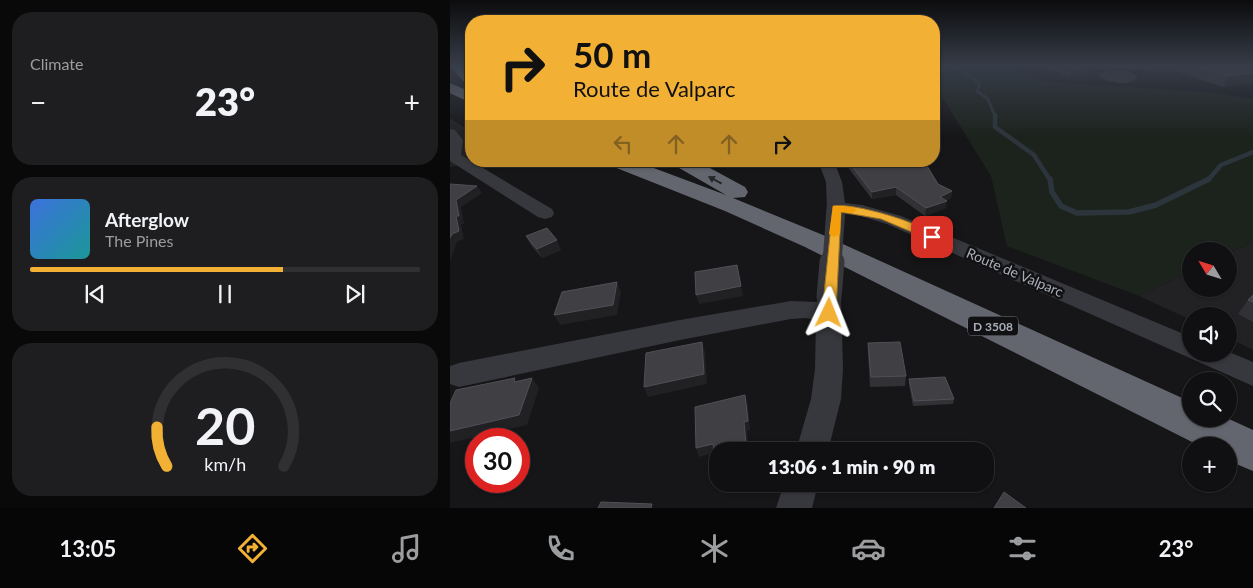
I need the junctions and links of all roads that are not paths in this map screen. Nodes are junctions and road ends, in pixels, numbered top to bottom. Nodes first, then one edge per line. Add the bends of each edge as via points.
1 (450, 134) edge
2 (465, 164) edge
3 (470, 167) edge
4 (631, 167) edge
5 (692, 167) edge
6 (828, 167) edge
7 (836, 208) junction
8 (545, 213) dead end
9 (880, 272) junction
10 (829, 305) junction
11 (1182, 344) edge
12 (1224, 362) edge
13 (1253, 374) edge
14 (459, 375) dead end
15 (814, 442) edge
16 (1253, 451) edge
17 (799, 492) edge
18 (794, 508) edge

1 - 2 street via 456,140 454,157
3 - 8 street
4 - 9 highway, D 3508 via 742,210
9 -> 5 highway
6 - 7 street via 834,182
7 - 10 street, bridge
7 - 11 street, Route de Valparc via 894,220
9 - 16 highway, D 3508
10 - 14 street via 670,332
10 - 15 street via 827,389
12 - 13 street
17 - 18 street

